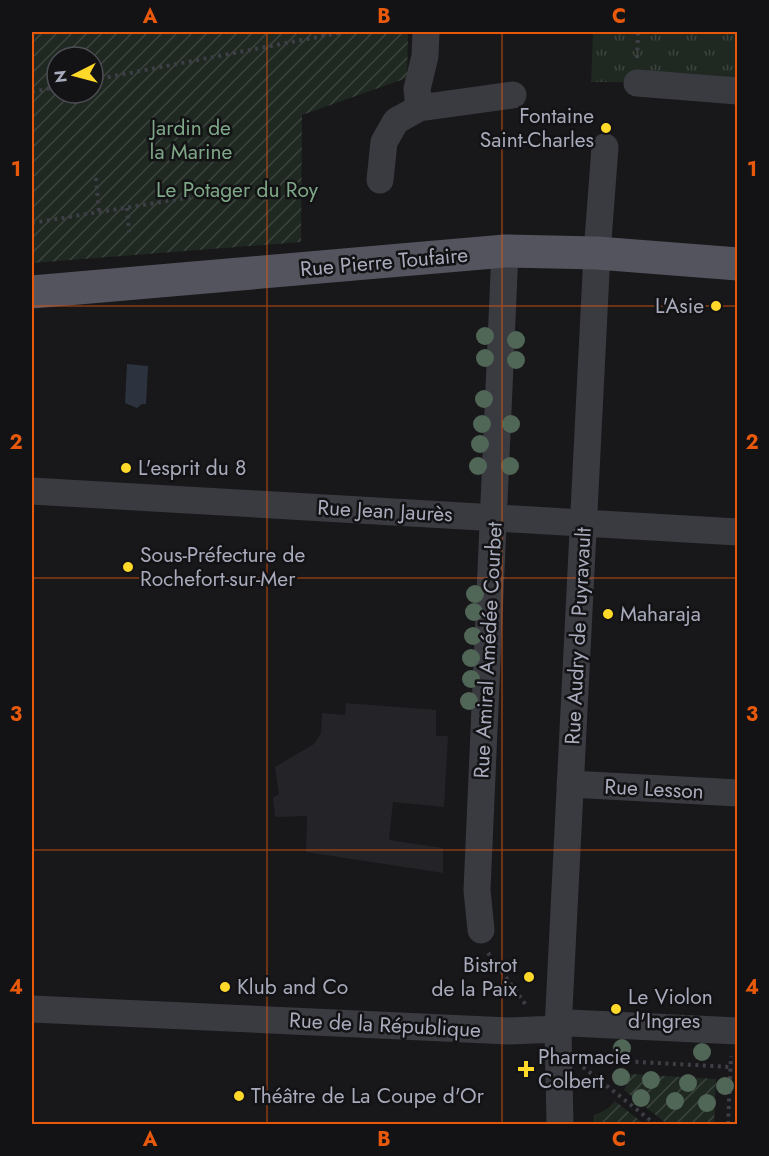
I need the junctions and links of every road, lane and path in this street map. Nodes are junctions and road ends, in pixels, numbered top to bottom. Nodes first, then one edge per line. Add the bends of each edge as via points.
1 (344, 32) edge
2 (426, 32) edge
3 (105, 78) edge
4 (637, 82) dead end
5 (738, 91) edge
6 (513, 95) dead end
7 (419, 108) junction
8 (605, 147) dead end
9 (96, 178) dead end
10 (380, 180) dead end
11 (230, 191) dead end
12 (127, 208) junction
13 (99, 212) junction
14 (32, 223) edge
15 (129, 232) dead end
16 (505, 251) junction
17 (597, 253) junction
18 (738, 264) edge
19 (32, 292) edge
20 (32, 491) edge
21 (494, 517) junction
22 (584, 523) junction
23 (738, 532) edge
24 (570, 784) junction
25 (738, 793) edge
26 (481, 930) joint
27 (32, 1009) edge
28 (551, 1029) junction
29 (735, 1031) edge
30 (573, 1059) dead end
31 (581, 1065) dead end
32 (730, 1067) junction
33 (729, 1089) junction
34 (738, 1089) edge
35 (560, 1125) edge
36 (655, 1125) edge
37 (728, 1125) edge

1 - 3 path
2 - 7 street via 417,89
4 - 5 street
6 - 7 street
7 - 10 street via 396,121 384,142
8 - 17 street, Rue Audry de Puyravault
9 - 13 path
11 - 12 path
12 - 13 path
12 - 15 path
13 - 14 path
16 - 17 main road, Rue Pierre Toufaire
16 - 19 main road, Rue Pierre Toufaire
16 - 21 street, Rue Amiral Amédée Courbet
17 - 18 main road, Rue Pierre Toufaire
17 - 22 street, Rue Audry de Puyravault
20 - 21 street, Rue Jean Jaurès
21 - 22 street, Rue Jean Jaurès
21 - 26 street, Rue Amiral Amédée Courbet via 477,890
22 - 23 street, Rue Jean Jaurès
22 - 24 street, Rue Audry de Puyravault
24 - 25 street, Rue Lesson
24 - 28 street, Rue Audry de Puyravault
26 - 28 path via 489,956
27 - 28 street, Rue de la République via 509,1031
28 - 29 street, Rue de la République via 570,1023
28 - 35 street, Rue Audry de Puyravault
29 - 32 path
30 - 32 path
31 - 36 path
32 - 33 path
33 - 34 path
33 - 37 path

